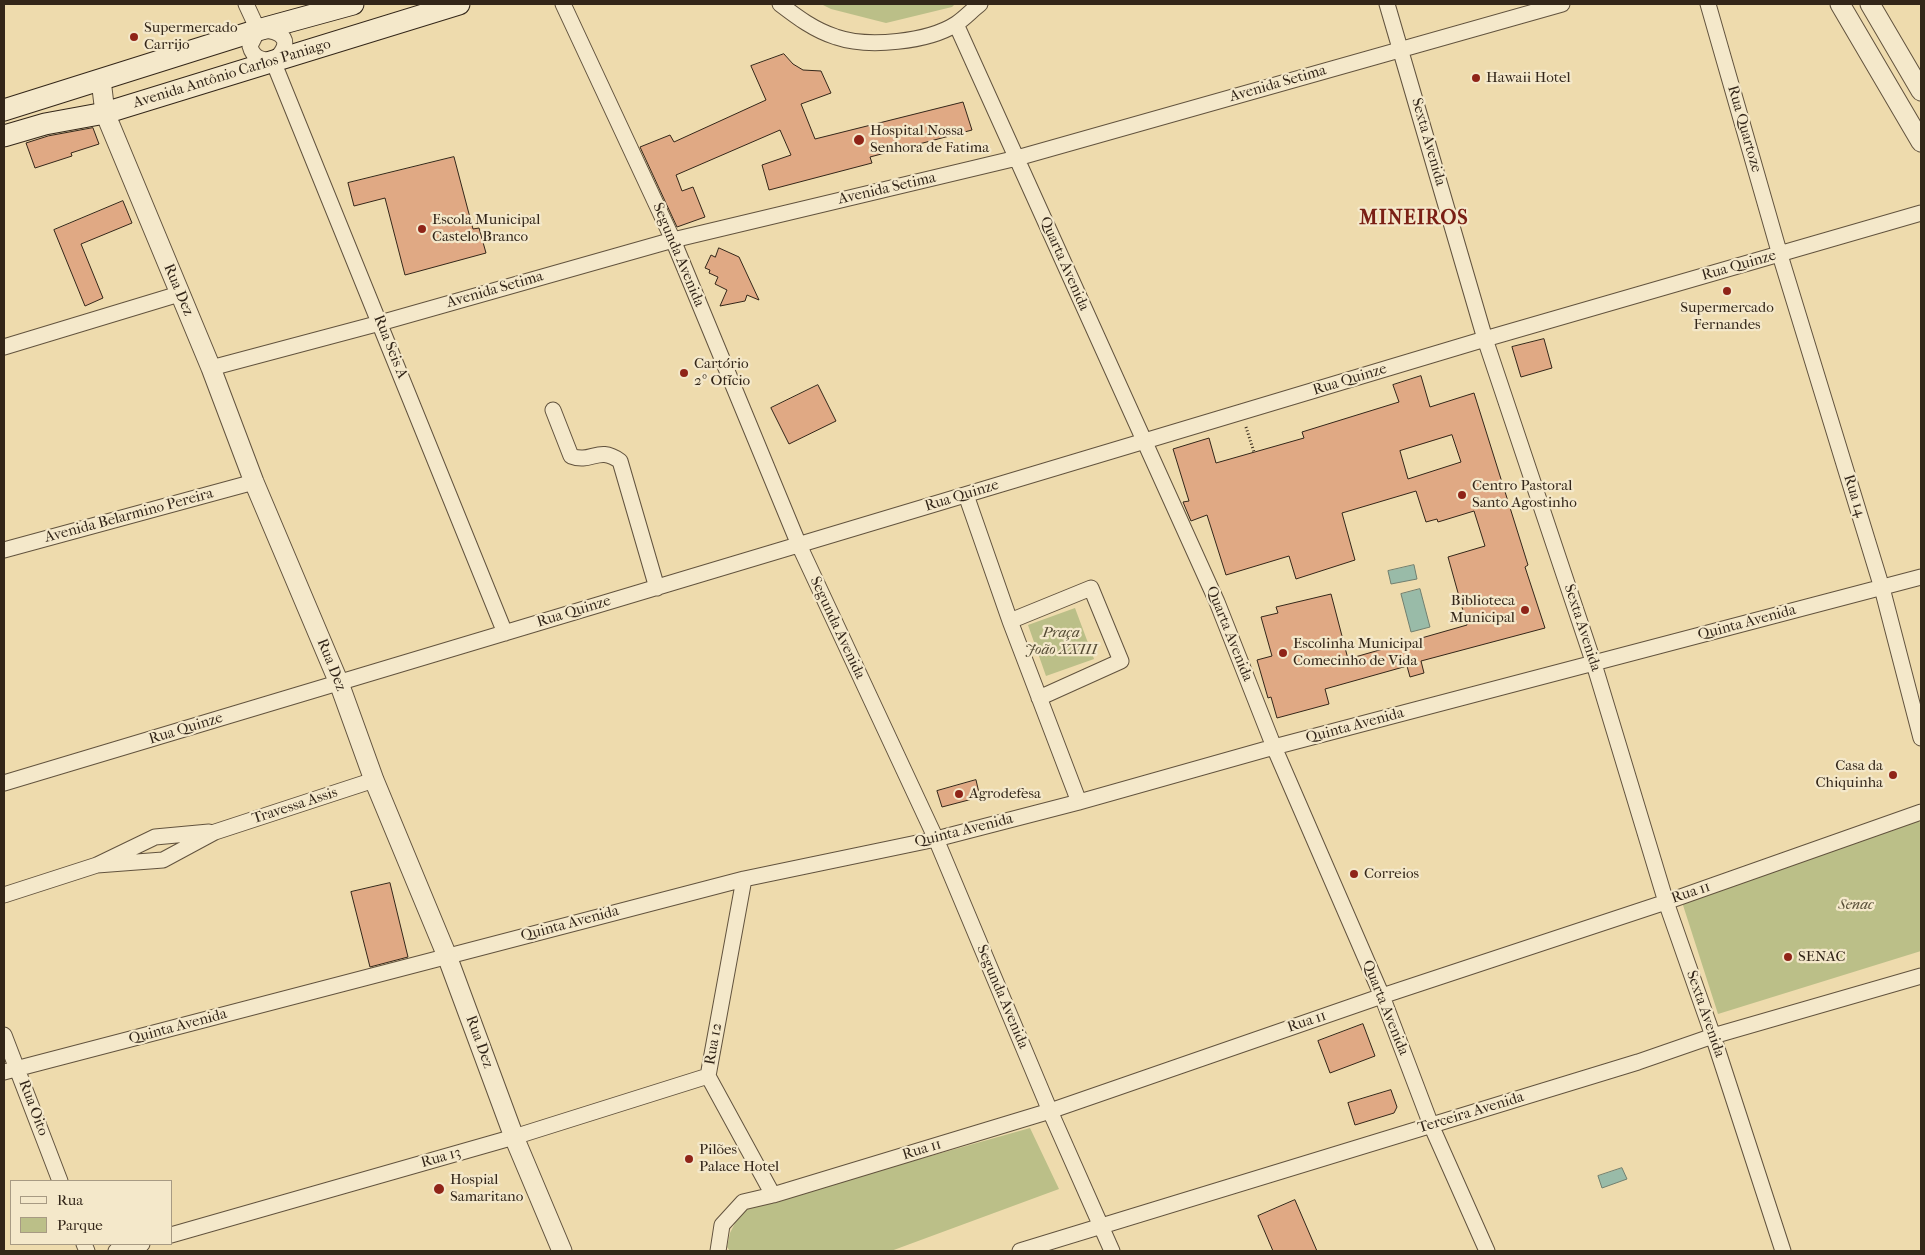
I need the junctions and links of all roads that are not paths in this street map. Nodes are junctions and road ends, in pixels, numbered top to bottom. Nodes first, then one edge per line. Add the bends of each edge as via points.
1 (246, 4) edge
2 (353, 4) edge
3 (458, 4) edge
4 (563, 4) edge
5 (780, 4) edge
6 (980, 4) edge
7 (1387, 4) edge
8 (1562, 4) edge
9 (1708, 4) edge
10 (1840, 4) edge
11 (1870, 4) edge
12 (956, 24) junction
13 (258, 30) junction
14 (1401, 49) junction
15 (273, 62) junction
16 (101, 80) junction
17 (1921, 91) edge
18 (4, 110) edge
19 (105, 113) junction
20 (4, 136) edge
21 (1921, 142) edge
22 (1017, 158) junction
23 (1921, 213) edge
24 (673, 240) junction
25 (1780, 254) junction
26 (179, 294) junction
27 (380, 323) junction
28 (1485, 339) junction
29 (4, 347) edge
30 (211, 368) junction
31 (553, 410) dead end
32 (1144, 442) junction
33 (254, 482) junction
34 (966, 495) junction
35 (799, 545) junction
36 (4, 550) edge
37 (1921, 577) edge
38 (657, 588) junction
39 (1882, 588) junction
40 (1010, 620) junction
41 (505, 633) junction
42 (1594, 664) junction
43 (338, 683) junction
44 (1039, 698) junction
45 (1921, 738) edge
46 (1274, 747) junction
47 (374, 780) junction
48 (4, 784) edge
49 (1079, 802) junction
50 (1921, 812) edge
51 (215, 832) junction
52 (936, 839) junction
53 (97, 865) junction
54 (744, 879) junction
55 (4, 895) edge
56 (1666, 902) junction
57 (447, 956) junction
58 (1921, 976) edge
59 (1382, 996) junction
60 (4, 1035) edge
61 (1713, 1036) junction
62 (11, 1070) edge
63 (708, 1076) junction
64 (1050, 1111) junction
65 (1431, 1125) junction
66 (514, 1137) junction
67 (60, 1180) edge
68 (773, 1195) junction
69 (1101, 1225) junction
70 (172, 1236) edge
71 (138, 1245) edge
72 (116, 1251) edge
73 (562, 1251) edge
74 (718, 1251) edge
75 (1020, 1251) edge
76 (1112, 1251) edge
77 (1487, 1251) edge
78 (1783, 1251) edge

1 - 13 street
2 - 13 main road
3 - 15 main road, Avenida Antônio Carlos Paniago
4 - 24 street, Segunda Avenida
5 - 12 street via 806,24 837,38 868,42 923,37
6 - 12 street
7 - 14 street, Sexta Avenida
8 - 14 street, Avenida Setima
9 - 25 street, Rua Quartoze
10 - 21 street
11 - 17 street
12 - 22 street, Quarta Avenida
13 - 15 street via 250,46 252,52 262,60
13 - 15 street via 273,31 284,38 285,47
13 - 16 main road
14 - 22 street, Avenida Setima
14 - 28 street, Sexta Avenida
15 - 19 main road, Avenida Antônio Carlos Paniago
15 - 27 street, Rua Seis A
16 - 18 main road
16 - 19 street, Rua Dez
19 - 20 main road, Avenida Antônio Carlos Paniago
19 - 26 street, Rua Dez
22 - 24 street, Avenida Setima
22 - 32 street, Quarta Avenida
23 - 25 street, Rua Quinze
24 - 27 street, Avenida Setima
24 - 35 street, Segunda Avenida
25 - 28 street, Rua Quinze
25 - 39 street, Rua 14
26 - 29 street
26 - 30 street, Rua Dez
27 - 30 street, Avenida Setima
27 - 41 street, Rua Seis A
28 - 32 street, Rua Quinze
28 - 42 street, Sexta Avenida
30 - 33 street, Rua Dez
31 - 38 street via 571,456 580,459 603,453 620,461
32 - 34 street, Rua Quinze
32 - 46 street, Quarta Avenida via 1217,602
33 - 36 street, Avenida Belarmino Pereira
33 - 43 street, Rua Dez
34 - 35 street, Rua Quinze
34 - 40 street
35 - 38 street, Rua Quinze
35 - 52 street, Segunda Avenida
37 - 39 street, Quinta Avenida
38 - 41 street, Rua Quinze
39 - 42 street, Quinta Avenida
39 - 45 street, Rua 14
40 - 44 street
40 - 44 street via 1091,588 1121,661
41 - 43 street, Rua Quinze
42 - 46 street, Quinta Avenida
42 - 56 street, Sexta Avenida
43 - 47 street, Rua Dez
43 - 48 street, Rua Quinze
44 - 49 street
46 - 49 street, Quinta Avenida
46 - 59 street, Quarta Avenida
47 - 51 street, Travessa Assis
47 - 57 street, Rua Dez
49 - 52 street, Quinta Avenida
50 - 56 street, Rua 11
51 - 53 street, Travessa Assis via 155,837
51 - 53 street, Travessa Assis via 163,860
52 - 54 street, Quinta Avenida
52 - 64 street, Segunda Avenida
53 - 55 street, Travessa Assis
54 - 57 street, Quinta Avenida
54 - 63 street, Rua 12
56 - 59 street, Rua 11
56 - 61 street, Sexta Avenida
57 - 62 street, Quinta Avenida
57 - 66 street, Rua Dez
58 - 61 street, Terceira Avenida
59 - 64 street, Rua 11
59 - 65 street, Quarta Avenida
60 - 62 street, Rua Oito
61 - 65 street, Terceira Avenida
61 - 78 street, Sexta Avenida
62 - 67 street, Rua Oito
63 - 66 street, Rua 13
63 - 68 street, Rua 12
64 - 68 street, Rua 11
64 - 69 street, Segunda Avenida
65 - 69 street, Terceira Avenida
65 - 77 street, Quarta Avenida
66 - 70 street, Rua 13
66 - 73 street, Rua Dez
68 - 74 street, Rua 11 via 743,1202 722,1225
69 - 75 street, Terceira Avenida
69 - 76 street, Segunda Avenida
71 - 72 street

